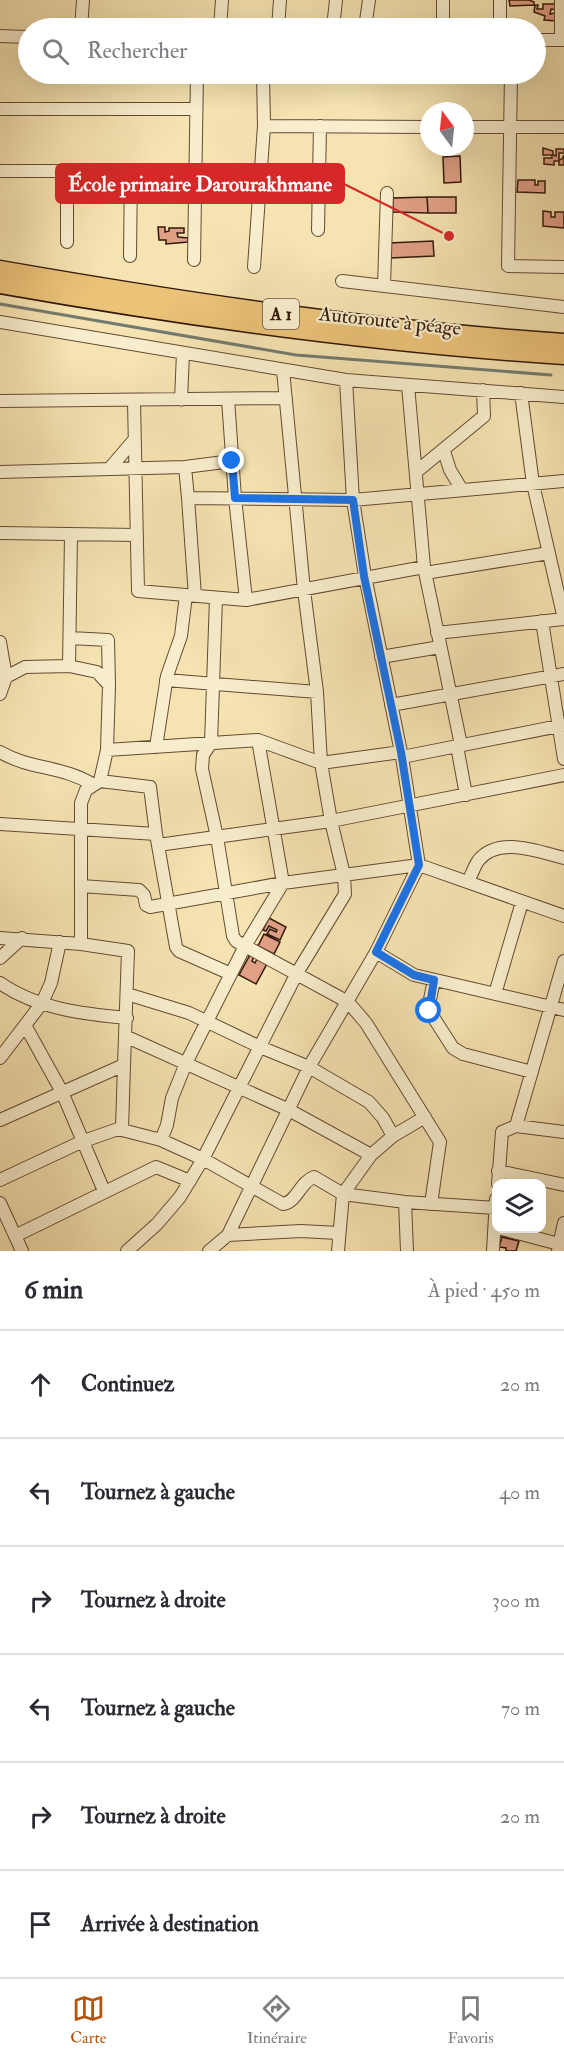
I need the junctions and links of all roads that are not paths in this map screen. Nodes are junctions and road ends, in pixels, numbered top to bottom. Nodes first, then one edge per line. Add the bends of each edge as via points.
1 (83, 0) edge
2 (222, 0) edge
3 (280, 0) edge
4 (336, 0) edge
5 (369, 0) edge
6 (443, 0) edge
7 (500, 0) edge
8 (561, 0) edge
9 (82, 18) edge
10 (221, 18) edge
11 (279, 18) edge
12 (334, 18) edge
13 (366, 18) edge
14 (443, 18) edge
15 (500, 18) edge
16 (0, 36) edge
17 (18, 36) edge
18 (546, 40) edge
19 (563, 40) edge
20 (197, 84) edge
21 (263, 84) edge
22 (511, 84) edge
23 (0, 109) edge
24 (196, 109) junction
25 (264, 126) junction
26 (320, 126) junction
27 (420, 127) edge
28 (474, 127) edge
29 (511, 127) junction
30 (564, 127) edge
31 (0, 171) edge
32 (67, 171) junction
33 (131, 171) junction
34 (196, 171) junction
35 (387, 193) dead end
36 (318, 230) dead end
37 (67, 242) dead end
38 (130, 256) dead end
39 (194, 261) dead end
40 (254, 267) dead end
41 (564, 267) edge
42 (0, 269) edge
43 (342, 281) dead end
44 (0, 285) edge
45 (384, 285) junction
46 (564, 307) edge
47 (0, 322) edge
48 (564, 342) edge
49 (183, 353) junction
50 (564, 356) edge
51 (283, 370) junction
52 (346, 380) junction
53 (408, 385) junction
54 (483, 390) junction
55 (521, 393) junction
56 (564, 397) edge
57 (286, 398) junction
58 (228, 399) junction
59 (181, 400) junction
60 (0, 401) edge
61 (134, 401) junction
62 (134, 440) junction
63 (444, 451) junction
64 (232, 461) junction
65 (185, 467) junction
66 (110, 468) junction
67 (134, 468) junction
68 (0, 472) edge
69 (416, 472) junction
70 (564, 481) edge
71 (533, 483) junction
72 (462, 490) junction
73 (417, 494) junction
74 (188, 498) junction
75 (235, 498) junction
76 (295, 500) junction
77 (353, 500) junction
78 (0, 533) edge
79 (137, 535) junction
80 (70, 536) junction
81 (549, 553) junction
82 (424, 570) junction
83 (364, 576) junction
84 (304, 590) junction
85 (190, 596) junction
86 (216, 598) junction
87 (246, 600) junction
88 (562, 600) edge
89 (542, 621) junction
90 (437, 633) junction
91 (70, 638) junction
92 (0, 642) edge
93 (440, 647) junction
94 (381, 657) junction
95 (69, 666) junction
96 (564, 674) edge
97 (550, 675) junction
98 (6, 677) junction
99 (166, 680) junction
100 (213, 683) junction
101 (109, 686) junction
102 (317, 692) junction
103 (0, 694) edge
104 (450, 694) junction
105 (391, 705) junction
106 (561, 725) edge
107 (258, 740) junction
108 (211, 743) junction
109 (459, 745) junction
110 (156, 747) junction
111 (107, 750) junction
112 (0, 752) edge
113 (401, 754) junction
114 (564, 759) edge
115 (321, 763) junction
116 (564, 775) edge
117 (97, 783) junction
118 (466, 795) junction
119 (410, 807) junction
120 (331, 822) junction
121 (0, 824) edge
122 (81, 828) junction
123 (272, 829) junction
124 (217, 837) junction
125 (157, 839) junction
126 (564, 858) edge
127 (419, 865) junction
128 (344, 875) junction
129 (468, 882) junction
130 (283, 883) junction
131 (81, 886) junction
132 (227, 892) junction
133 (522, 902) junction
134 (170, 903) junction
135 (564, 916) edge
136 (0, 938) edge
137 (22, 938) junction
138 (60, 942) junction
139 (81, 944) junction
140 (245, 946) junction
141 (376, 952) junction
142 (0, 958) edge
143 (564, 962) edge
144 (297, 973) junction
145 (231, 974) junction
146 (434, 980) junction
147 (0, 983) edge
148 (127, 994) junction
149 (495, 994) junction
150 (348, 1002) junction
151 (42, 1003) junction
152 (550, 1007) junction
153 (564, 1010) edge
154 (127, 1018) junction
155 (208, 1022) junction
156 (26, 1027) junction
157 (127, 1037) junction
158 (260, 1047) junction
159 (0, 1058) edge
160 (186, 1063) junction
161 (124, 1065) junction
162 (309, 1067) junction
163 (532, 1072) junction
164 (239, 1086) junction
165 (62, 1092) junction
166 (289, 1110) junction
167 (425, 1117) junction
168 (0, 1120) edge
169 (516, 1126) junction
170 (122, 1130) junction
171 (564, 1132) edge
172 (393, 1136) junction
173 (161, 1140) junction
174 (81, 1142) junction
175 (371, 1155) junction
176 (203, 1159) junction
177 (498, 1177) edge
178 (0, 1180) edge
179 (190, 1181) junction
180 (254, 1185) junction
181 (564, 1185) edge
182 (104, 1191) junction
183 (343, 1194) junction
184 (405, 1202) junction
185 (0, 1203) edge
186 (431, 1204) junction
187 (492, 1208) edge
188 (564, 1223) edge
189 (338, 1233) junction
190 (495, 1233) edge
191 (512, 1233) edge
192 (228, 1235) junction
193 (15, 1236) junction
194 (558, 1248) edge
195 (22, 1251) edge
196 (127, 1251) edge
197 (209, 1251) edge
198 (338, 1251) edge
199 (407, 1251) edge
200 (493, 1251) edge

1 - 9 street
2 - 10 street
3 - 11 street
4 - 12 street
5 - 13 street
6 - 14 street
7 - 15 street
8 - 19 street
16 - 17 street
18 - 19 street
20 - 24 street
21 - 25 street
22 - 29 street
23 - 24 street
24 - 34 street
25 - 26 street
25 - 40 street
26 - 27 street
26 - 36 street
28 - 29 street
29 - 30 street
29 - 41 street via 508,266
31 - 32 street
32 - 33 street
32 - 37 street
33 - 34 street
33 - 38 street
34 - 39 street
35 - 45 street
42 - 48 highway, A 1 via 201,304 324,320
43 - 45 street
44 - 50 highway, Autoroute à péage / A 1 via 331,336
45 - 46 street
47 - 49 street
49 - 51 street
49 - 59 street
51 - 52 street
51 - 57 street
52 - 53 street
52 - 77 street
53 - 54 street
53 - 69 street
54 - 55 street
54 - 63 street via 484,416
55 - 56 street
55 - 71 street
57 - 58 street
57 - 76 street
58 - 59 street
58 - 64 street
59 - 61 street
60 - 61 street
61 - 62 street
62 - 66 street
62 - 67 street
63 - 69 street
63 - 72 street
64 - 65 street
64 - 75 street
65 - 67 street
65 - 74 street
66 - 67 street
66 - 68 street
67 - 79 street
69 - 73 street
70 - 71 street
71 - 72 street
71 - 81 street
72 - 73 street
73 - 77 street
73 - 82 street
74 - 75 street
74 - 85 street
75 - 76 street
75 - 87 street
76 - 77 street
76 - 84 street
77 - 83 street
78 - 80 street
79 - 80 street
79 - 85 street via 138,591
80 - 91 street
81 - 82 street
81 - 88 street
82 - 83 street
82 - 90 street
83 - 84 street
83 - 94 street
84 - 87 street
84 - 102 street
85 - 86 street
85 - 99 street
86 - 87 street
86 - 100 street
88 - 89 street via 564,619
89 - 90 street
89 - 97 street
90 - 93 street
91 - 95 street
91 - 101 street via 108,640
92 - 98 street
93 - 94 street
93 - 104 street
94 - 105 street
95 - 98 street via 25,667
95 - 101 street via 97,672
96 - 97 street
97 - 104 street
97 - 106 street
98 - 103 street
99 - 100 street
99 - 110 street
100 - 102 street
100 - 108 street
101 - 111 street
102 - 115 street
104 - 105 street
104 - 109 street
105 - 113 street
106 - 109 street
106 - 114 street
107 - 108 street
107 - 115 street
107 - 123 street
108 - 110 street
108 - 124 street via 203,755 202,769
109 - 113 street
109 - 118 street
110 - 111 street
111 - 117 street
112 - 117 street via 16,761 74,773
113 - 115 street
113 - 119 street
115 - 120 street
116 - 118 street
117 - 122 street via 86,790 81,803
117 - 125 street via 150,787
118 - 119 street
119 - 120 street
119 - 127 street
120 - 123 street
120 - 128 street
121 - 122 street
122 - 125 street
122 - 131 street
123 - 124 street
123 - 130 street
124 - 125 street
124 - 132 street
125 - 134 street
126 - 129 street via 514,846 493,850 479,860
127 - 128 street
127 - 129 street
127 - 141 street
128 - 130 street
128 - 144 street via 345,894
129 - 133 street
130 - 132 street
130 - 140 street
131 - 134 street via 139,890 150,907
131 - 139 street
132 - 134 street
132 - 140 street via 233,936
133 - 135 street
133 - 149 street
134 - 145 street via 179,951
136 - 137 street
137 - 138 street
137 - 142 street
138 - 139 street
138 - 151 street
139 - 148 street via 128,951
140 - 144 street
140 - 145 street
141 - 146 street via 414,975
141 - 150 street
143 - 152 street
144 - 150 street
144 - 158 street
145 - 155 street
146 - 149 street
146 - 163 street via 428,1009 453,1048
147 - 151 street via 15,994
148 - 154 street
148 - 155 street
149 - 152 street
150 - 162 street
150 - 167 street via 366,1023
151 - 154 street via 80,1013
151 - 156 street
152 - 153 street
152 - 163 street
154 - 157 street
155 - 158 street
155 - 160 street
156 - 159 street
156 - 165 street
157 - 160 street
157 - 161 street
158 - 162 street
158 - 164 street
160 - 164 street
160 - 173 street via 171,1098
161 - 165 street
161 - 170 street
162 - 166 street
162 - 172 street via 369,1102
163 - 169 street
164 - 166 street
164 - 176 street
165 - 168 street
165 - 174 street
166 - 175 street
166 - 180 street
167 - 172 street
167 - 186 street via 440,1142
169 - 171 street
169 - 177 street via 501,1136
170 - 173 street
170 - 174 street
172 - 175 street
173 - 176 street
174 - 178 street
174 - 182 street
175 - 183 street
176 - 179 street
176 - 180 street
177 - 181 street
179 - 182 street via 156,1167
179 - 196 street via 157,1224
180 - 183 street via 283,1204 314,1177
180 - 192 street
182 - 193 street
183 - 184 street
183 - 189 street
184 - 186 street
184 - 199 street
185 - 193 street
186 - 187 street
188 - 194 street
189 - 192 street
189 - 198 street
190 - 200 street
191 - 194 street
192 - 197 street
193 - 195 street

